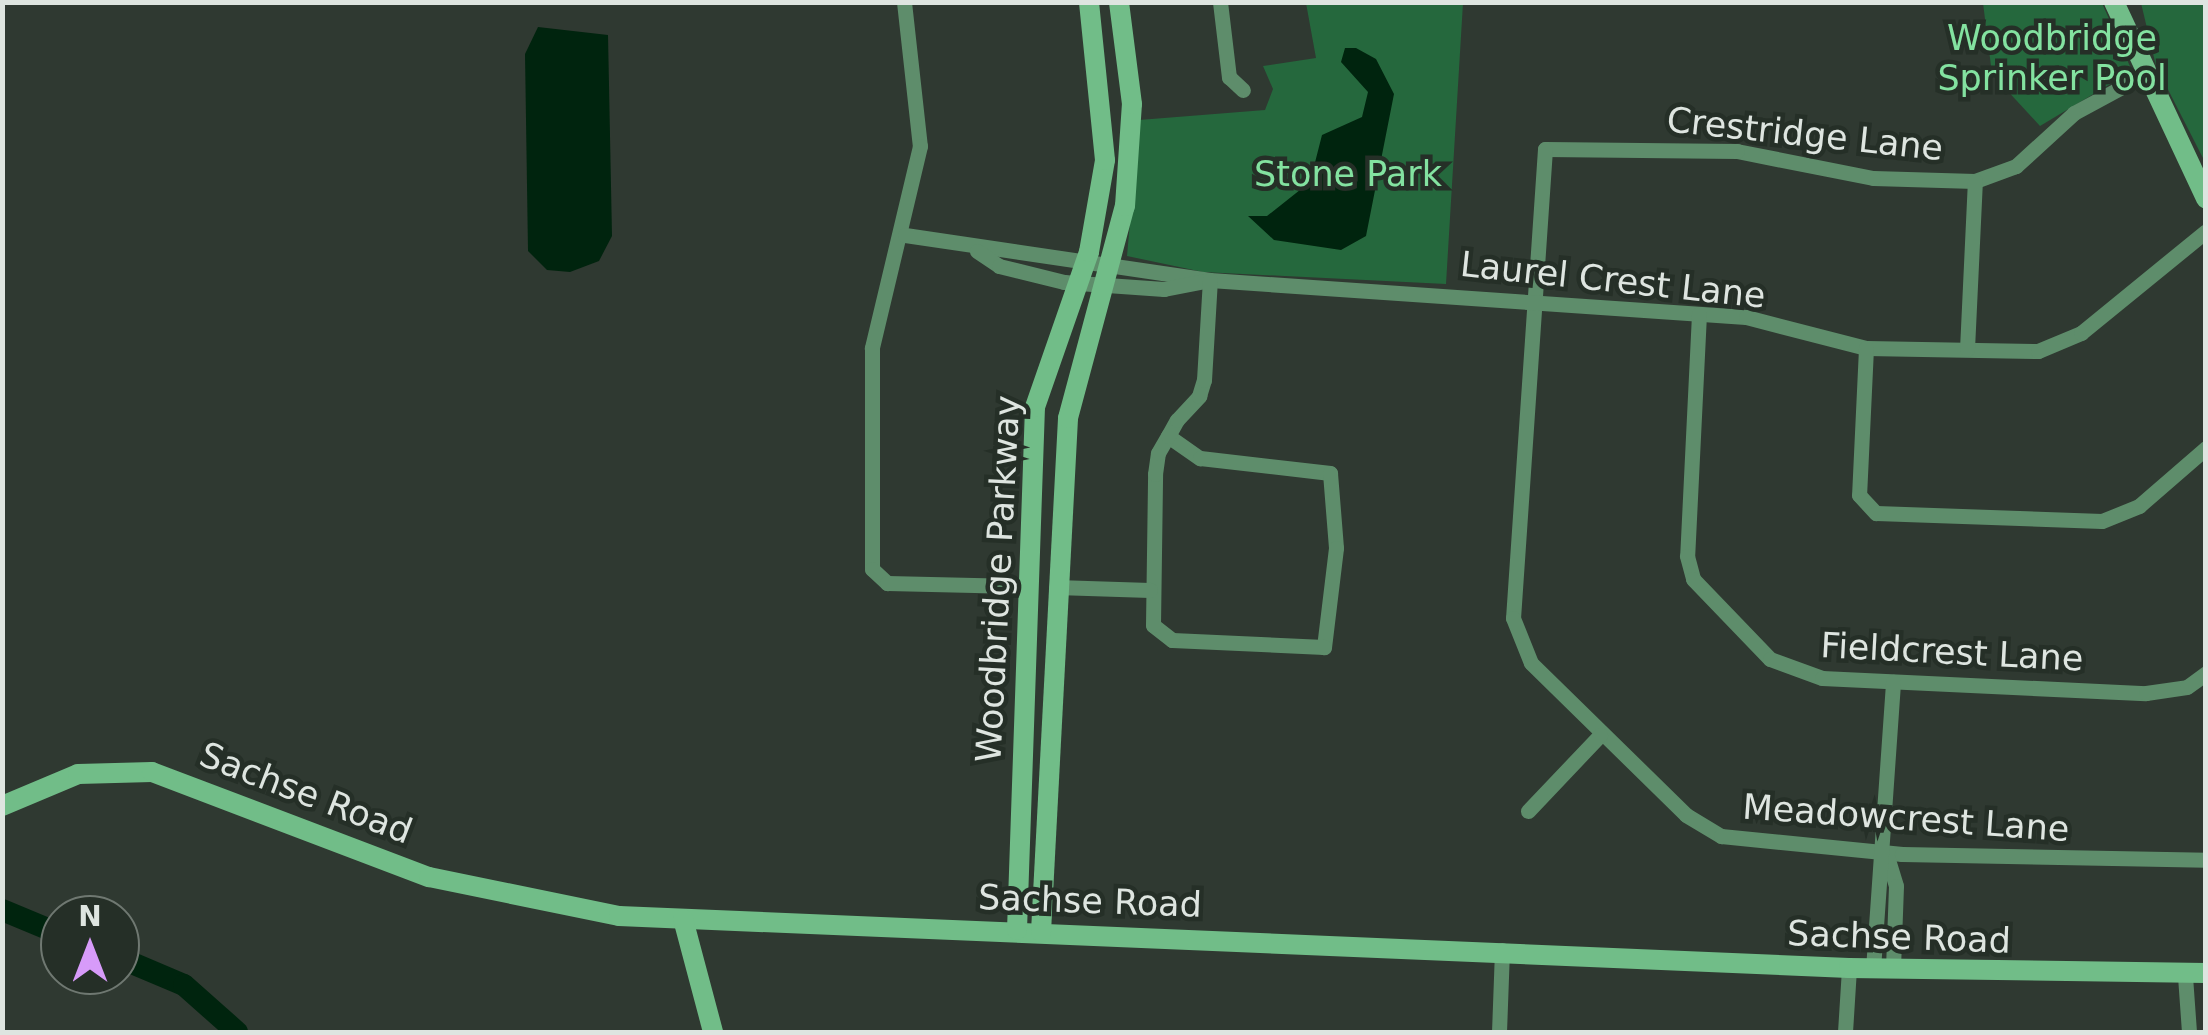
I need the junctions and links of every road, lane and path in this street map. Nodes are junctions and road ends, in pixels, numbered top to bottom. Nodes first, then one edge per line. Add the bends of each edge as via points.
1 (904, 2) edge
2 (1089, 2) edge
3 (1119, 2) edge
4 (1220, 2) edge
5 (2114, 2) edge
6 (2146, 74) junction
7 (1242, 90) dead end
8 (1546, 149) joint
9 (1975, 181) junction
10 (2206, 198) edge
11 (2206, 231) edge
12 (905, 235) junction
13 (977, 250) junction
14 (1086, 260) junction
15 (1110, 262) junction
16 (1210, 280) junction
17 (1077, 283) junction
18 (1103, 285) junction
19 (1532, 298) junction
20 (1699, 314) junction
21 (1866, 348) junction
22 (1968, 349) junction
23 (1168, 436) junction
24 (2206, 448) edge
25 (1024, 586) junction
26 (1056, 587) junction
27 (1150, 590) junction
28 (2206, 673) edge
29 (1893, 682) junction
30 (1600, 736) junction
31 (3, 804) edge
32 (1528, 811) dead end
33 (1886, 854) junction
34 (2206, 860) edge
35 (682, 919) junction
36 (1017, 930) junction
37 (1041, 932) junction
38 (1502, 950) junction
39 (1850, 968) junction
40 (1883, 969) junction
41 (2195, 975) edge
42 (713, 1032) edge
43 (1499, 1032) edge
44 (1845, 1032) edge
45 (2190, 1032) edge

1 - 12 street via 920,114
2 - 14 main road, Woodbridge Parkway via 1105,160
3 - 15 main road, Woodbridge Parkway via 1132,104 1125,206
4 - 7 street via 1229,77
5 - 6 main road
6 - 9 street, Crestridge Lane via 2074,113 2016,166
6 - 10 main road
8 - 9 street, Crestridge Lane via 1737,151 1872,178
8 - 19 street, Meadowcrest Lane
9 - 22 street
11 - 22 street, Laurel Crest Lane via 2063,345
12 - 13 street
12 - 25 street via 872,348 872,569 887,582
13 - 14 street, Laurel Crest Lane
13 - 17 street, Laurel Crest Lane via 999,266
14 - 15 street, Laurel Crest Lane
14 - 17 main road, Woodbridge Parkway
15 - 16 street, Laurel Crest Lane
15 - 18 main road, Woodbridge Parkway
16 - 18 street, Laurel Crest Lane
16 - 19 street, Laurel Crest Lane
16 - 23 street via 1204,380
17 - 18 street, Laurel Crest Lane
17 - 25 main road, Woodbridge Parkway via 1038,390
18 - 26 main road, Woodbridge Parkway via 1068,418
19 - 20 street, Laurel Crest Lane
19 - 30 street, Meadowcrest Lane via 1516,635
20 - 21 street, Laurel Crest Lane
20 - 29 street, Fieldcrest Lane via 1693,579 1795,672
21 - 22 street, Laurel Crest Lane
21 - 24 street via 1859,494 1876,513 2102,522 2139,506
23 - 27 street via 1155,474
23 - 27 street via 1200,458 1330,474 1331,638 1311,648 1172,640 1153,625
25 - 36 main road, Woodbridge Parkway
26 - 27 street
26 - 37 main road, Woodbridge Parkway
28 - 29 street, Fieldcrest Lane via 2186,687 2146,693
29 - 33 street
30 - 32 street
30 - 33 street, Meadowcrest Lane via 1722,836
31 - 35 main road, Sachse Road via 78,774 152,772 494,896
33 - 34 street, Meadowcrest Lane
33 - 40 street
35 - 36 main road, Sachse Road
35 - 42 main road
36 - 37 main road, Sachse Road
37 - 38 main road, Sachse Road
38 - 39 main road, Sachse Road
38 - 43 street
39 - 40 main road, Sachse Road
39 - 44 street
40 - 41 main road, Sachse Road
41 - 45 street

